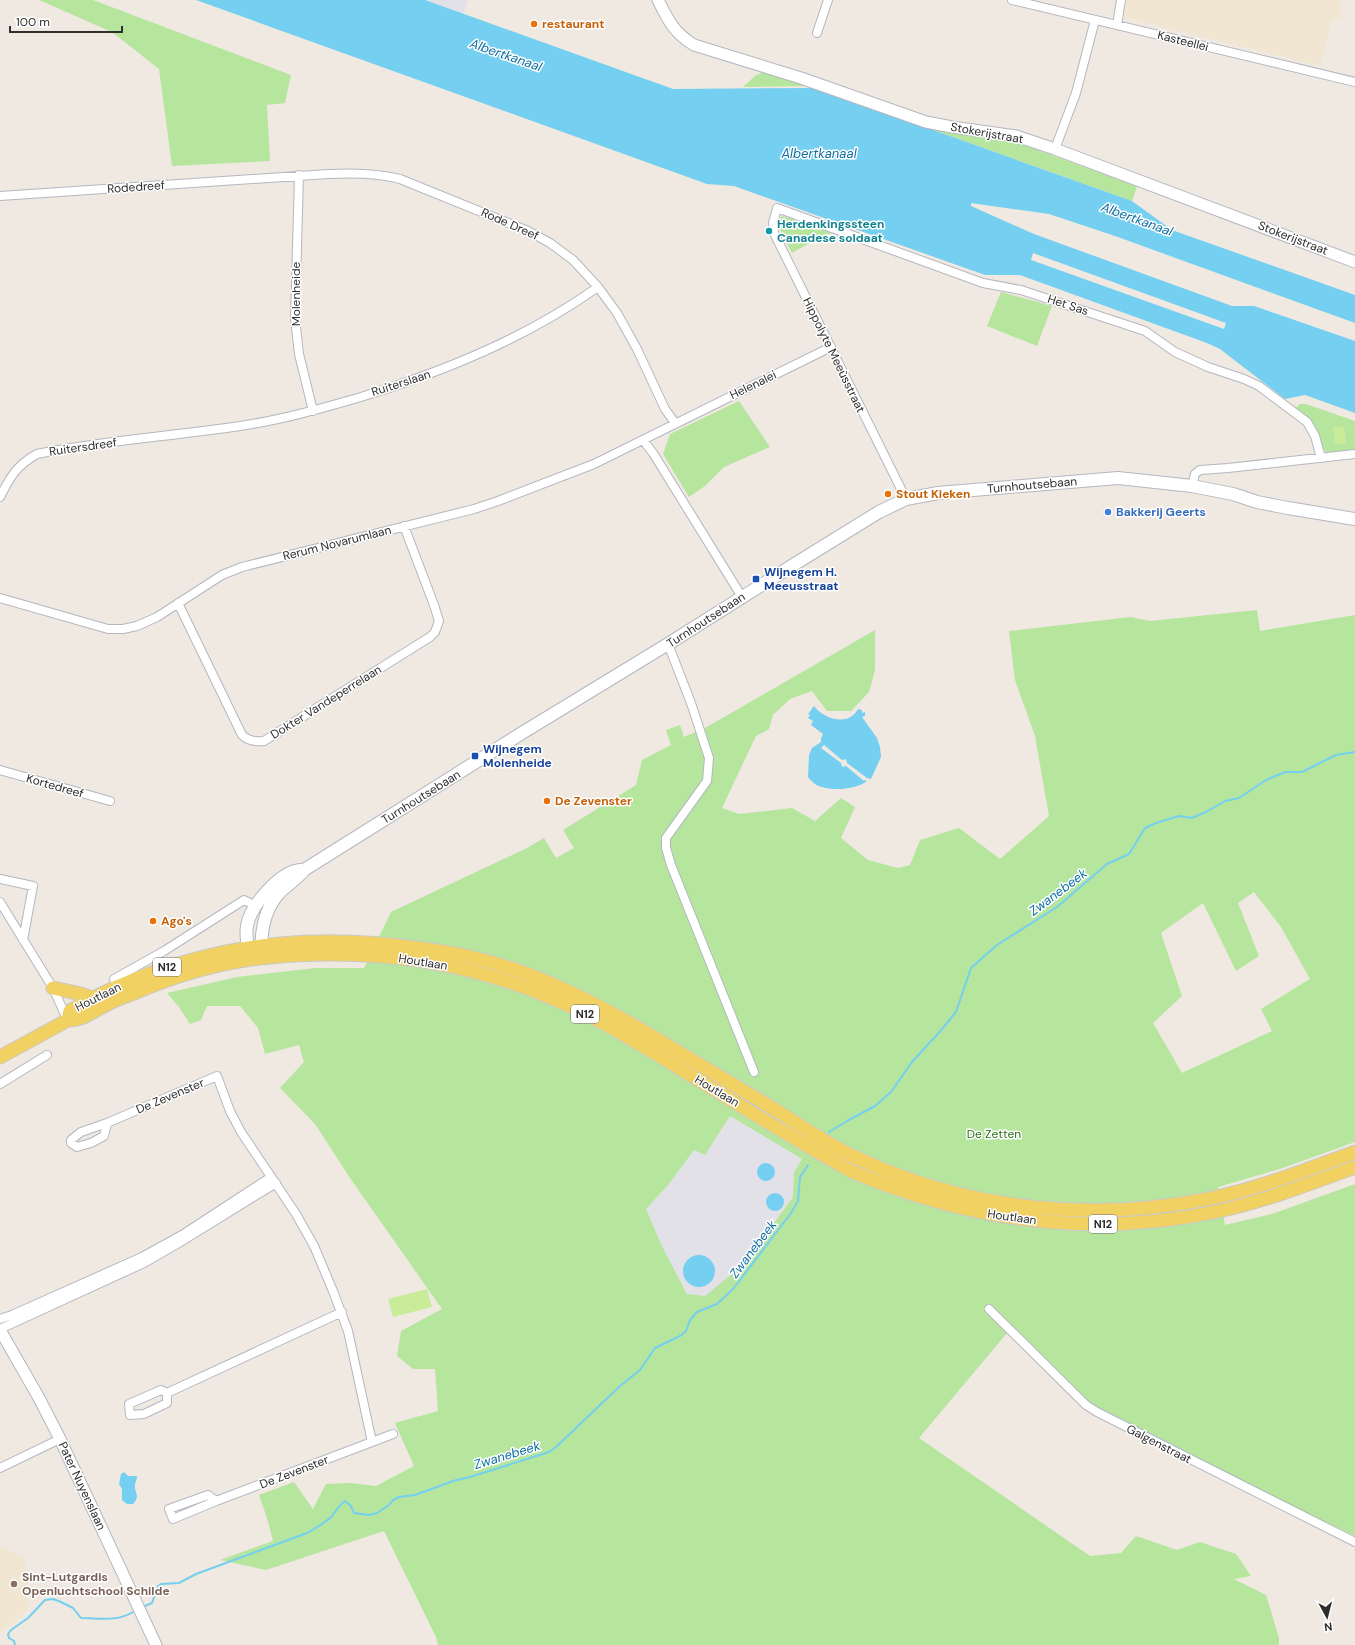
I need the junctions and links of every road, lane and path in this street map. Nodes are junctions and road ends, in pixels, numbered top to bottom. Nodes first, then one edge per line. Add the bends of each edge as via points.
1 (658, 0) edge
2 (828, 0) edge
3 (1012, 0) edge
4 (1121, 0) edge
5 (1095, 20) junction
6 (1117, 25) junction
7 (817, 33) dead end
8 (1355, 82) edge
9 (1055, 149) junction
10 (299, 175) junction
11 (271, 177) joint
12 (0, 196) edge
13 (777, 208) joint
14 (1355, 262) edge
15 (598, 288) junction
16 (831, 347) junction
17 (664, 409) junction
18 (313, 411) junction
19 (675, 423) junction
20 (668, 427) junction
21 (187, 434) joint
22 (646, 439) junction
23 (1355, 454) edge
24 (1321, 458) junction
25 (1192, 486) junction
26 (0, 497) edge
27 (906, 499) junction
28 (1355, 519) edge
29 (404, 526) junction
30 (742, 596) junction
31 (0, 598) edge
32 (178, 603) junction
33 (668, 644) junction
34 (0, 770) edge
35 (110, 801) dead end
36 (304, 870) junction
37 (0, 879) edge
38 (0, 902) edge
39 (256, 906) junction
40 (268, 911) junction
41 (23, 940) junction
42 (255, 953) junction
43 (114, 979) dead end
44 (53, 988) junction
45 (91, 998) junction
46 (62, 1023) junction
47 (47, 1055) dead end
48 (0, 1057) edge
49 (754, 1072) dead end
50 (0, 1084) edge
51 (107, 1123) dead end
52 (1355, 1152) edge
53 (1355, 1167) edge
54 (274, 1180) junction
55 (76, 1289) junction
56 (989, 1309) dead end
57 (342, 1312) junction
58 (0, 1319) edge
59 (0, 1329) edge
60 (168, 1393) junction
61 (393, 1434) dead end
62 (60, 1439) junction
63 (372, 1442) junction
64 (0, 1468) edge
65 (216, 1501) junction
66 (1355, 1542) edge
67 (156, 1645) edge

1 - 9 street, Stokerijstraat via 672,27 682,38 694,45 800,78 926,122 1016,136
2 - 7 street
3 - 5 street, Kasteellei
4 - 6 street
5 - 6 street, Kasteellei
5 - 9 street via 1076,93
6 - 8 street, Kasteellei
9 - 14 street, Stokerijstraat
10 - 11 street, Rode Dreef
10 - 15 street, Rode Dreef via 358,172 400,179 528,230 574,260
10 - 18 street, Molenheide via 295,319 299,354
11 - 12 street, Rodedreef
13 - 16 street, Hippolyte Meeùsstraat via 772,223 774,233
13 - 24 street, Het Sas via 983,283 1021,290 1145,331 1175,352 1259,386 1307,422 1315,436
15 - 17 street, Rode Dreef via 627,330
15 - 18 street, Ruiterslaan via 576,304 498,346 392,388
16 - 19 street, Helenalei
16 - 27 street, Hippolyte Meeùsstraat
17 - 19 street, Rode Dreef
17 - 20 street, Rode Dreef
18 - 21 street, Ruiterslaan via 248,425
19 - 20 street, Rerum Novarumlaan
20 - 22 street, Rerum Novarumlaan
21 - 26 street, Ruitersdreef via 37,454 25,460 15,470
22 - 29 street, Rerum Novarumlaan via 594,464 498,501
22 - 30 street
23 - 24 street
24 - 25 street via 1198,470
25 - 27 main road, Turnhoutsebaan via 1114,478 938,493
25 - 28 main road, Turnhoutsebaan via 1258,502
27 - 30 main road, Turnhoutsebaan via 879,512
29 - 32 street, Rerum Novarumlaan via 242,567 222,575
29 - 32 street, Dokter Vandeperrelaan via 434,604 439,621 436,632 264,741 256,742 242,735
30 - 33 main road, Turnhoutsebaan
31 - 32 street, Rerum Novarumlaan via 108,629 137,626
33 - 36 main road, Turnhoutsebaan
33 - 49 street via 709,758 707,781 666,838 666,848
34 - 35 street, Kortedreef
36 - 39 main road, Turnhoutsebaan via 294,870 276,882
36 - 40 main road, Turnhoutsebaan via 279,894
37 - 41 street via 33,886
38 - 41 street
39 - 40 main road
39 - 42 main road, Turnhoutsebaan via 246,928
39 - 43 street via 244,900 164,951
40 - 42 main road, Turnhoutsebaan
41 - 44 street
42 - 45 main road, Houtlaan / N12 via 213,954 176,964
42 - 46 main road, Houtlaan / N12 via 136,992 78,1020
42 - 52 main road, Houtlaan / N12 via 320,941 371,942 466,956 534,977 609,1011 856,1158 919,1183 999,1203 1085,1211 1141,1209 1241,1191
42 - 53 main road, Houtlaan / N12 via 392,957 464,968 504,981 552,998 603,1024 851,1171 920,1197 992,1214 1077,1224 1174,1219 1264,1200
44 - 45 main road
44 - 46 street
45 - 46 main road, Houtlaan / N12 via 70,1011
46 - 48 main road, N12
47 - 50 street
51 - 54 street, De Zevenster via 217,1076 241,1132
54 - 55 street via 143,1260
54 - 57 street, De Zevenster via 314,1246
55 - 58 street
55 - 59 street
56 - 66 street, Galgenstraat via 1086,1405
57 - 60 street
57 - 63 street, De Zevenster
59 - 62 street, Pater Nuyenslaan
60 - 60 street via 161,1390 129,1404 130,1415 144,1414 167,1403
61 - 63 street, De Zevenster
62 - 64 street
62 - 67 street, Pater Nuyenslaan
63 - 65 street, De Zevenster
65 - 65 street, De Zevenster via 208,1495 169,1509 173,1519

